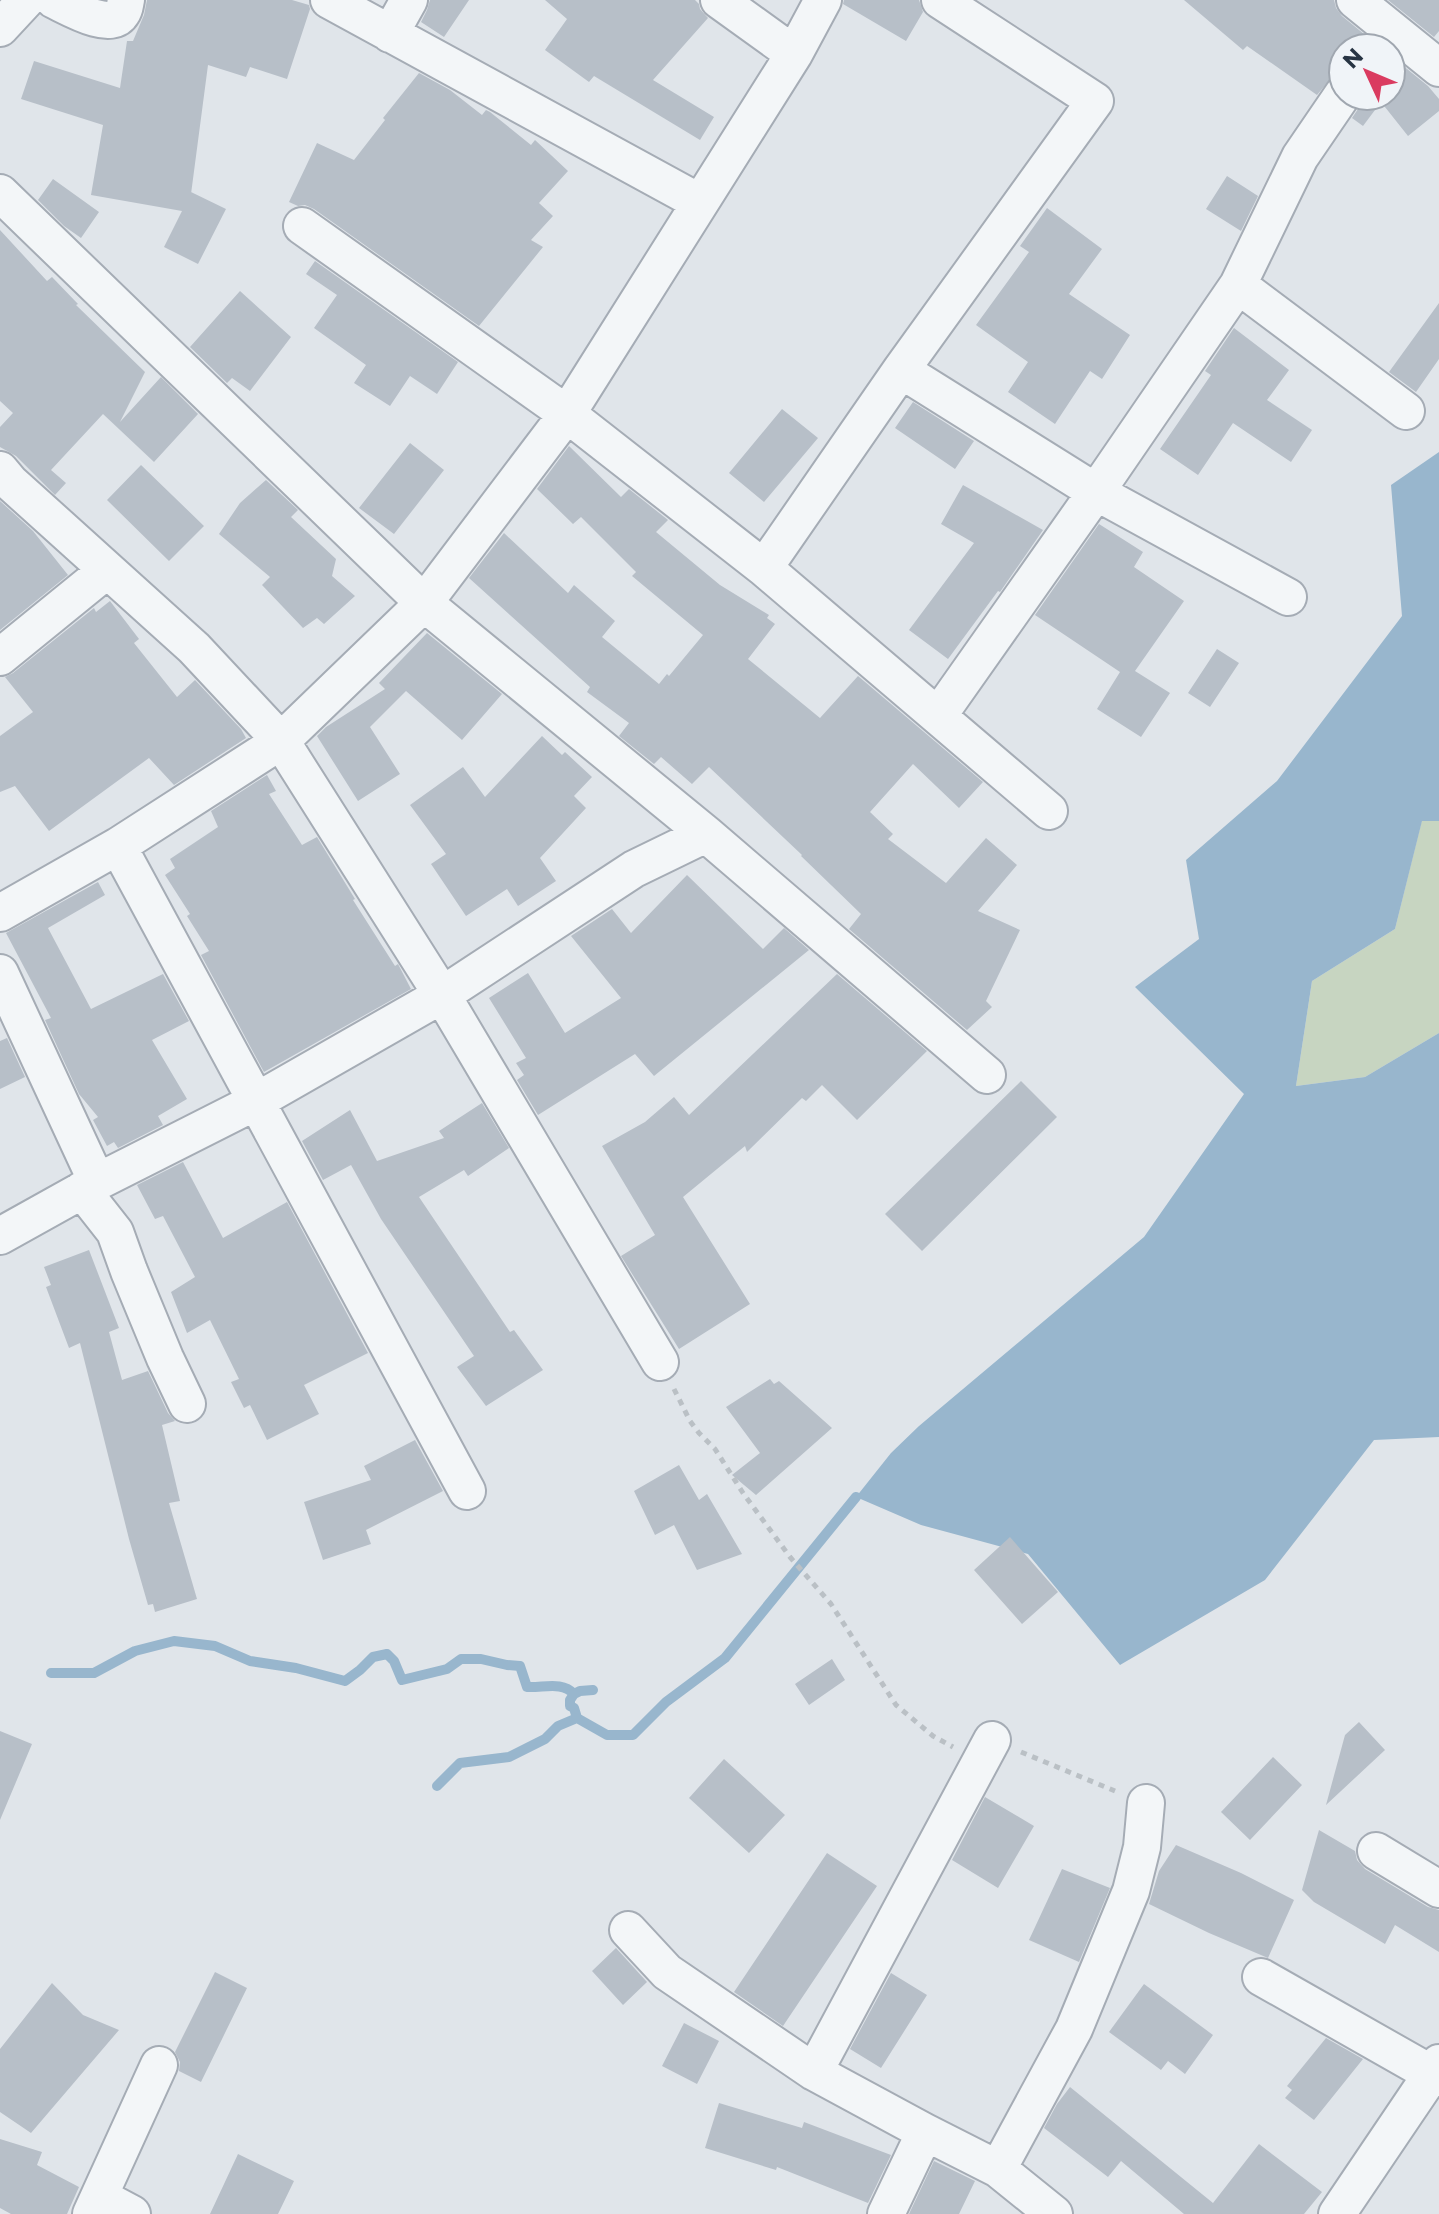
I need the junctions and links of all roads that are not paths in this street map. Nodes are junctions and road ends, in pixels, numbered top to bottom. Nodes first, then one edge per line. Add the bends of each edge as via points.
1 (26, 0) edge
2 (54, 0) edge
3 (126, 0) edge
4 (329, 0) edge
5 (409, 0) edge
6 (719, 0) edge
7 (823, 0) edge
8 (940, 0) edge
9 (1355, 0) edge
10 (0, 28) edge
11 (1378, 32) edge
12 (390, 34) junction
13 (1407, 51) edge
14 (794, 54) junction
15 (1439, 68) edge
16 (1331, 112) edge
17 (0, 193) edge
18 (699, 202) junction
19 (302, 226) dead end
20 (1238, 285) junction
21 (901, 370) junction
22 (1406, 411) dead end
23 (567, 414) junction
24 (0, 470) edge
25 (1096, 492) junction
26 (764, 568) junction
27 (107, 570) junction
28 (1288, 597) dead end
29 (424, 603) junction
30 (0, 657) edge
31 (938, 716) junction
32 (281, 741) junction
33 (1049, 811) dead end
34 (706, 834) junction
35 (118, 846) junction
36 (0, 913) edge
37 (0, 973) edge
38 (442, 995) junction
39 (987, 1075) dead end
40 (255, 1102) junction
41 (89, 1186) junction
42 (0, 1236) edge
43 (660, 1362) road end
44 (187, 1404) dead end
45 (467, 1491) dead end
46 (992, 1740) road end
47 (1146, 1803) road end
48 (1376, 1851) dead end
49 (1439, 1889) edge
50 (628, 1930) dead end
51 (1261, 1977) dead end
52 (159, 2065) dead end
53 (1437, 2071) edge
54 (814, 2072) junction
55 (925, 2132) junction
56 (998, 2169) junction
57 (95, 2206) edge
58 (1041, 2210) edge
59 (132, 2214) edge
60 (886, 2214) edge
61 (1337, 2214) edge

1 - 10 street
2 - 3 street via 104,21 122,14
4 - 12 street
5 - 12 street
6 - 14 street
7 - 14 street
8 - 21 street via 1095,101
9 - 11 street
12 - 18 street
13 - 15 street
14 - 18 street
16 - 20 street via 1300,157
17 - 29 street
18 - 23 street
19 - 23 street
20 - 22 street
20 - 25 street
21 - 25 street
21 - 26 street
23 - 26 street
23 - 29 street
24 - 27 street
25 - 28 street
25 - 31 street
26 - 31 street
27 - 30 street
27 - 32 street via 194,648
29 - 32 street
29 - 34 street
31 - 33 street
32 - 35 street
32 - 38 street
34 - 38 street via 634,869
34 - 39 street
35 - 36 street
35 - 40 street
37 - 41 street
38 - 40 street
38 - 43 street
40 - 41 street
40 - 45 street
41 - 42 street
41 - 44 street via 115,1232
46 - 54 street
47 - 56 street via 1131,1891 1074,2029
48 - 49 street
50 - 54 street via 667,1972
51 - 53 street
52 - 57 street
53 - 61 street
54 - 55 street
55 - 56 street
55 - 60 street
56 - 58 street
57 - 59 street

